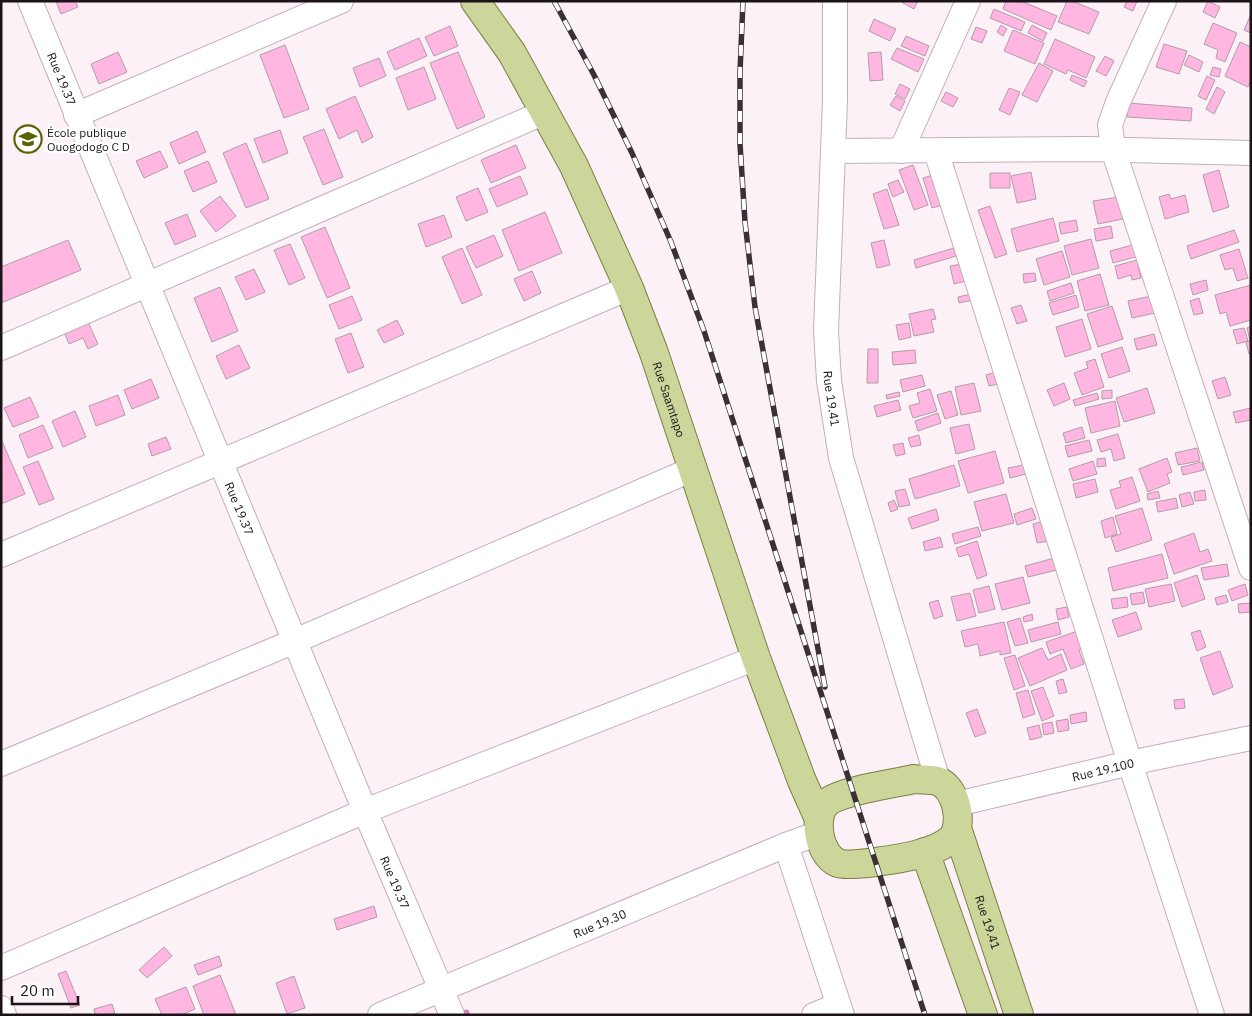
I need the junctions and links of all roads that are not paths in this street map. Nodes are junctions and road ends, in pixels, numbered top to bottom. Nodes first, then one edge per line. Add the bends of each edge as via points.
1 (30, 1) edge
2 (342, 1) edge
3 (475, 1) edge
4 (835, 1) edge
5 (968, 1) edge
6 (1164, 1) edge
7 (545, 112) junction
8 (76, 115) junction
9 (1113, 149) junction
10 (901, 151) junction
11 (833, 152) junction
12 (936, 152) junction
13 (1251, 153) edge
14 (147, 285) junction
15 (629, 288) junction
16 (1, 348) edge
17 (220, 462) junction
18 (693, 469) junction
19 (1, 555) edge
20 (1251, 568) edge
21 (295, 642) junction
22 (756, 658) junction
23 (1251, 738) edge
24 (1130, 763) junction
25 (1, 764) edge
26 (938, 781) junction
27 (365, 811) junction
28 (957, 818) junction
29 (819, 826) junction
30 (786, 845) junction
31 (925, 852) junction
32 (1, 968) edge
33 (440, 990) junction
34 (1, 1008) edge
35 (840, 1010) edge
36 (4, 1015) edge
37 (380, 1015) edge
38 (452, 1015) edge
39 (814, 1015) edge
40 (983, 1015) edge
41 (1019, 1015) edge
42 (1212, 1015) edge

1 - 8 street, Rue 19.37
2 - 8 street
3 - 7 main road, Rue Saamtapo via 512,53
4 - 11 street, Rue 19.41
5 - 10 street
6 - 9 street via 1110,125
7 - 14 street
7 - 15 main road, Rue Saamtapo via 574,166
8 - 14 street, Rue 19.37
9 - 12 street
9 - 13 street
9 - 20 street
10 - 11 street
10 - 12 street
11 - 26 street, Rue 19.41 via 826,331 829,382 840,449
12 - 24 street
14 - 16 street
14 - 17 street, Rue 19.37
15 - 17 street
15 - 18 main road, Rue Saamtapo
17 - 19 street
17 - 21 street, Rue 19.37
18 - 21 street
18 - 22 main road, Rue Saamtapo
21 - 25 street
21 - 27 street, Rue 19.37
22 - 27 street
22 - 29 main road, Rue Saamtapo
23 - 24 street, Rue 19.100
24 - 28 street, Rue 19.100
24 - 42 street
26 - 28 main road, Rue 19.41 via 947,788
26 - 29 main road via 914,779 852,792 822,808
27 - 32 street
27 - 33 street, Rue 19.37
28 - 31 main road, Rue Saamtapo via 950,840
28 - 41 main road, Rue 19.41
29 - 30 street, Rue 19.30
29 - 31 main road, Rue Saamtapo via 822,844 839,864 875,862
30 - 33 street, Rue 19.30
30 - 35 street
31 - 40 main road
33 - 37 street, Rue 19.30
33 - 38 street, Rue 19.37
34 - 36 street
35 - 39 street

